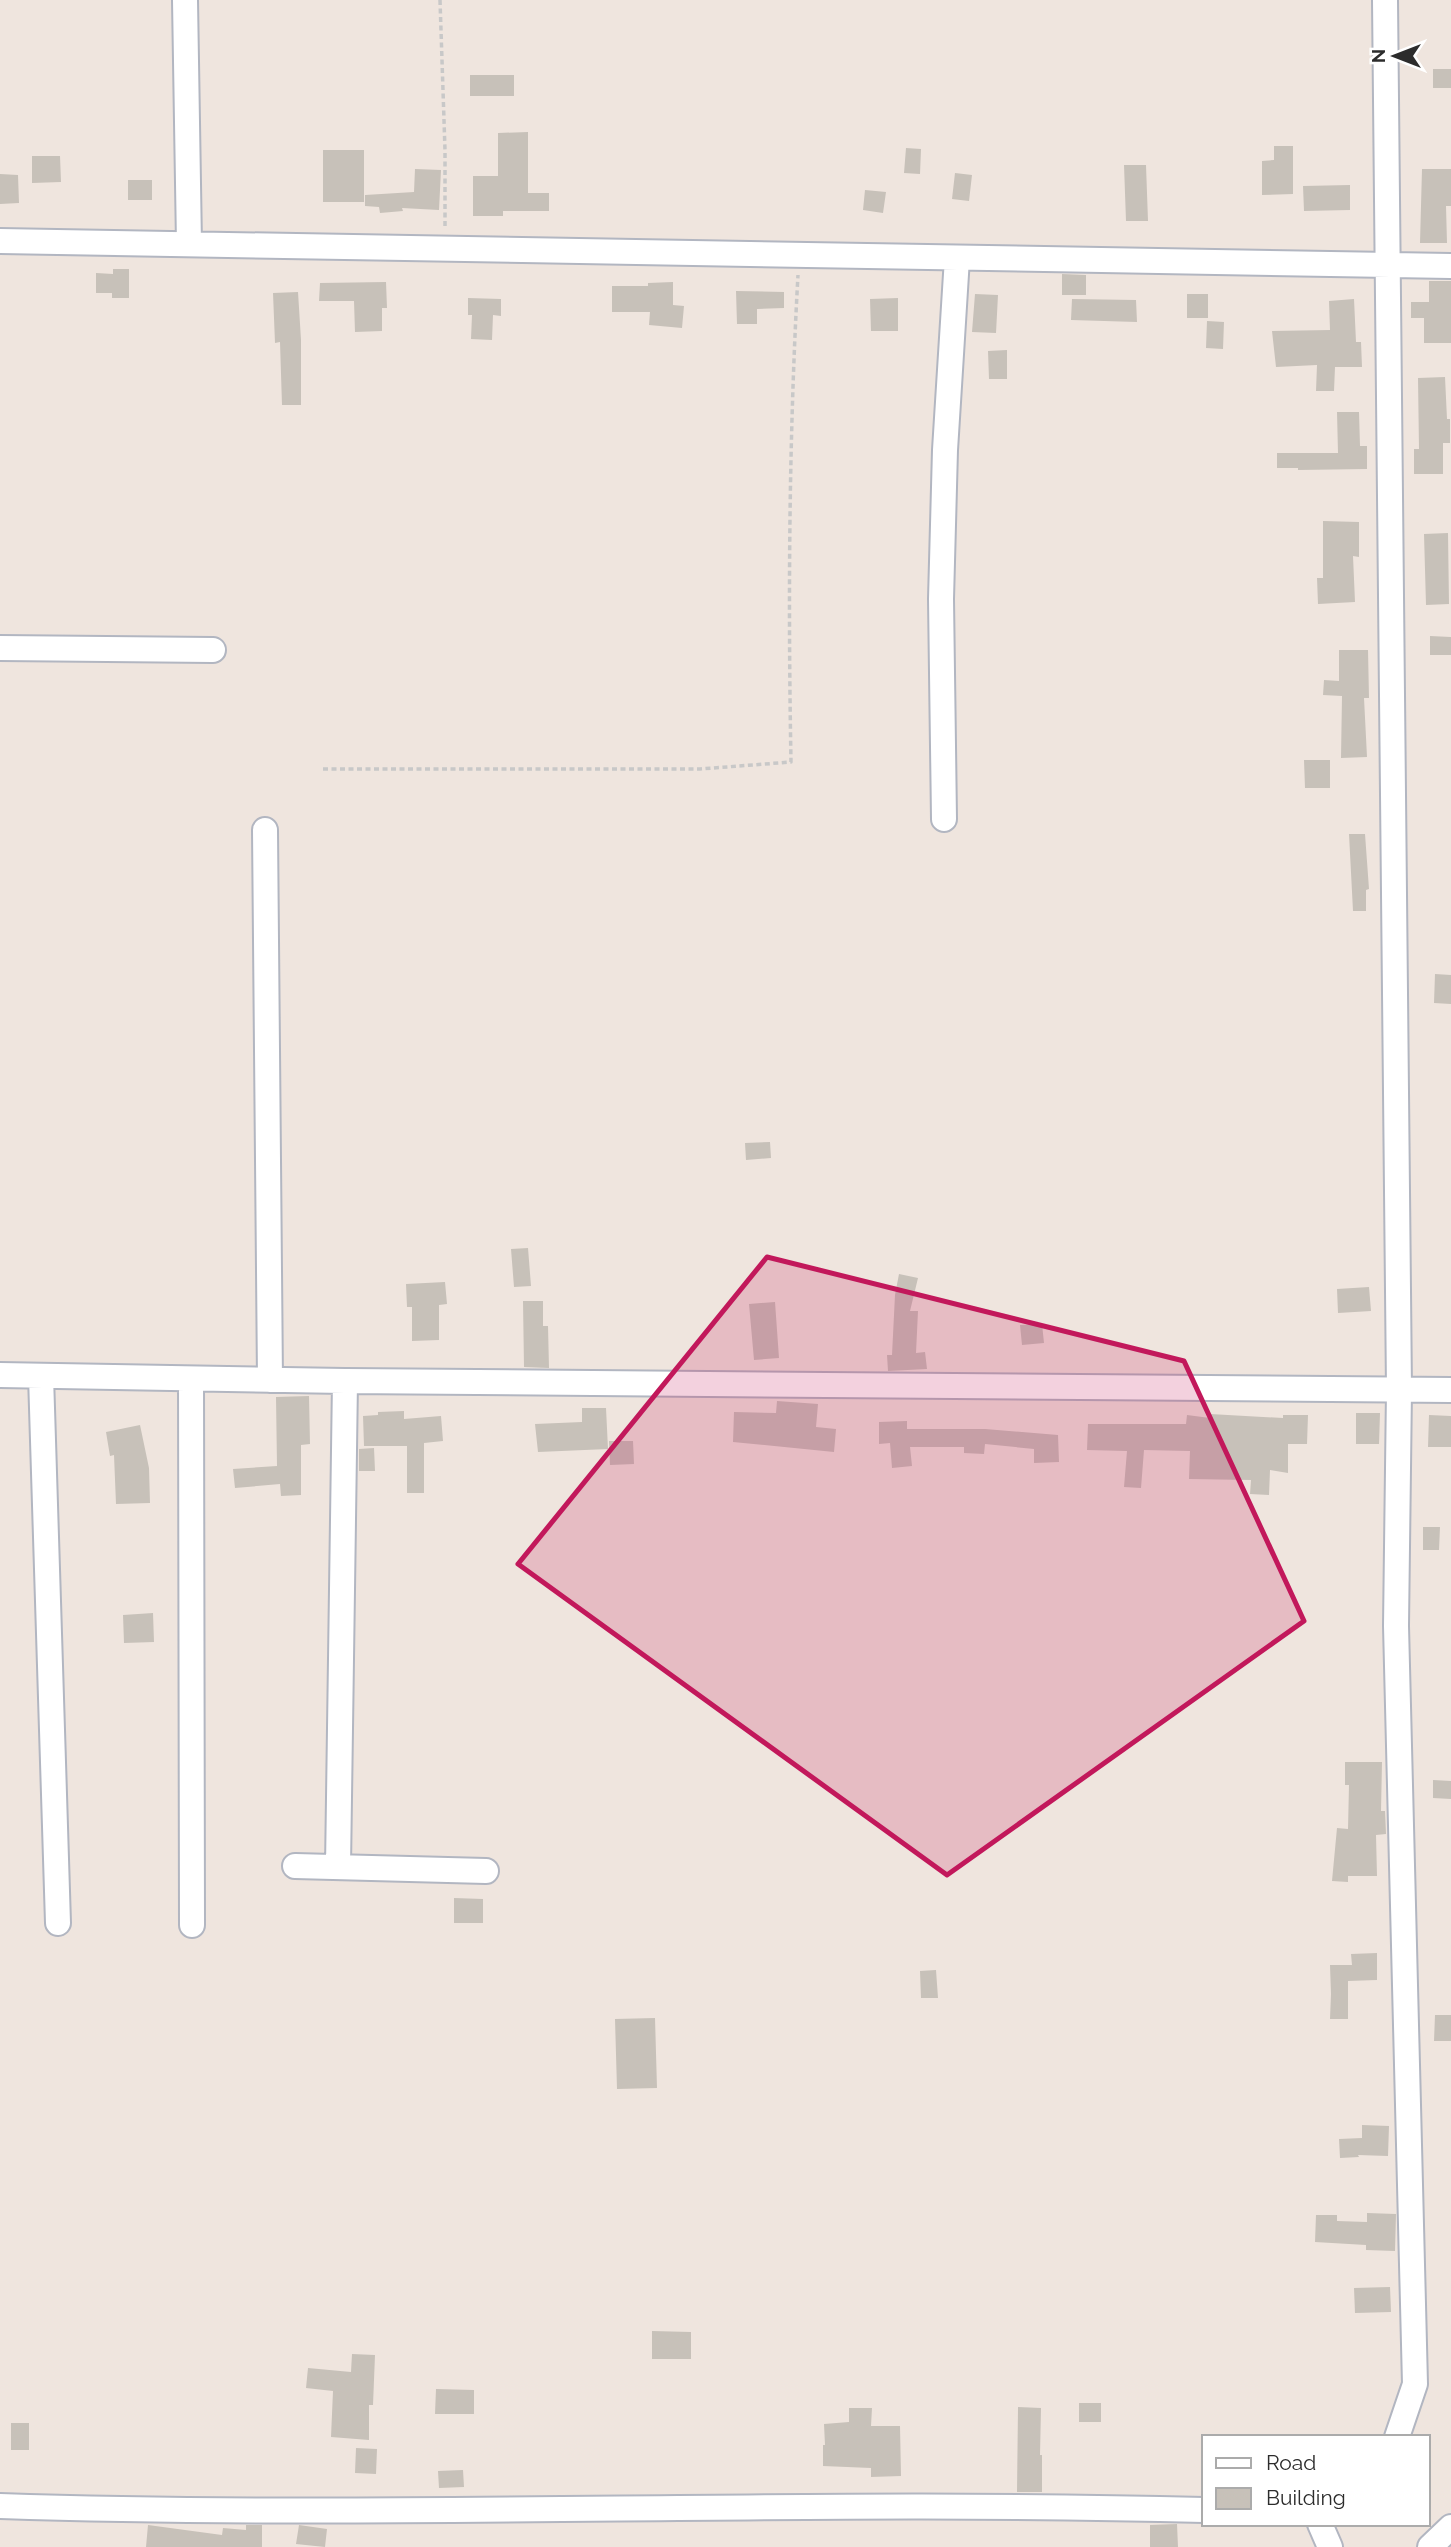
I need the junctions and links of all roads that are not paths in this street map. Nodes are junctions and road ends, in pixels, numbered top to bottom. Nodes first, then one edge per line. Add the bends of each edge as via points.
1 (185, 0) edge
2 (1385, 0) edge
3 (0, 240) edge
4 (189, 244) junction
5 (957, 258) junction
6 (1388, 266) junction
7 (1451, 266) edge
8 (0, 648) edge
9 (213, 650) dead end
10 (944, 819) dead end
11 (265, 830) dead end
12 (0, 1375) edge
13 (41, 1376) junction
14 (191, 1378) junction
15 (270, 1380) junction
16 (345, 1381) junction
17 (1399, 1390) junction
18 (1451, 1390) edge
19 (295, 1866) dead end
20 (338, 1867) junction
21 (486, 1871) dead end
22 (58, 1923) dead end
23 (192, 1925) dead end
24 (1398, 2435) edge
25 (0, 2506) edge
26 (1202, 2510) edge
27 (1321, 2526) edge
28 (1451, 2527) edge
29 (1330, 2547) edge
30 (1430, 2547) edge

1 - 4 street
2 - 6 street
3 - 4 street
4 - 5 street
5 - 6 street
5 - 10 street via 944,450
6 - 7 street
6 - 17 street
8 - 9 street
11 - 15 street
12 - 13 street
13 - 14 street
13 - 22 street
14 - 15 street
14 - 23 street
15 - 16 street
16 - 17 street
16 - 20 street
17 - 18 street
17 - 24 street via 1396,1626 1415,2384
19 - 20 street
20 - 21 street
25 - 26 street via 361,2512
27 - 29 street
28 - 30 street

